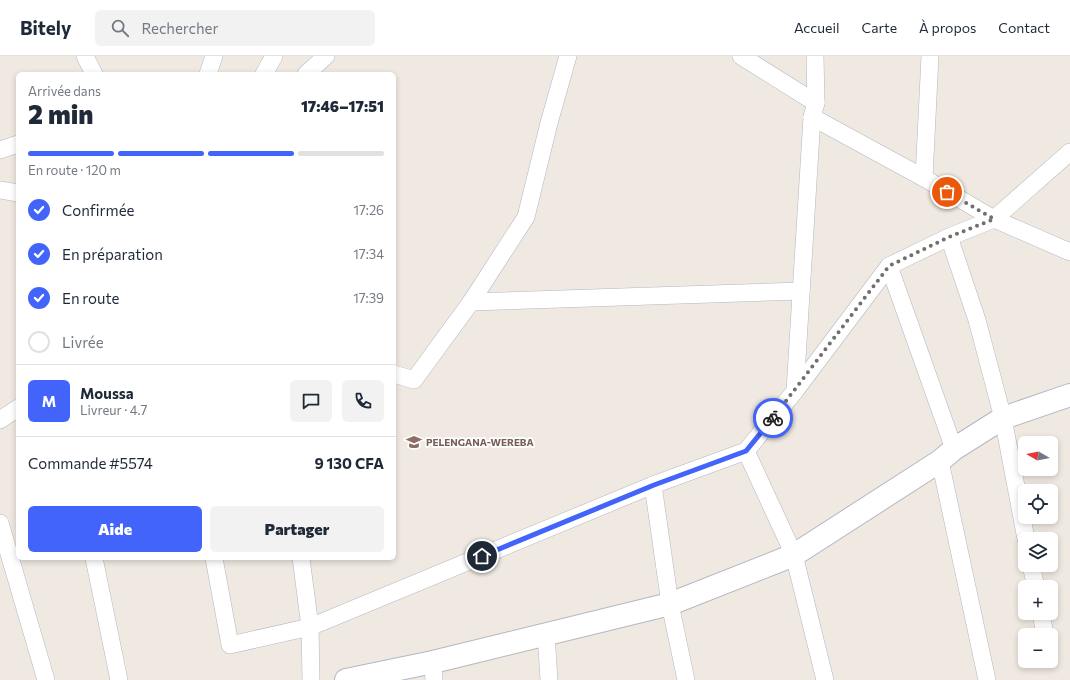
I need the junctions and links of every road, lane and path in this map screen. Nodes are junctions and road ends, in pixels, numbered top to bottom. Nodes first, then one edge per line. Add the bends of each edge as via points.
1 (85, 56) edge
2 (214, 56) edge
3 (274, 56) edge
4 (326, 56) edge
5 (568, 56) edge
6 (741, 56) edge
7 (815, 56) edge
8 (934, 58) edge
9 (93, 72) edge
10 (209, 72) edge
11 (265, 72) edge
12 (308, 72) edge
13 (814, 110) junction
14 (16, 145) edge
15 (0, 150) edge
16 (1070, 152) edge
17 (924, 178) junction
18 (0, 190) edge
19 (16, 192) edge
20 (994, 219) junction
21 (949, 237) junction
22 (1070, 252) edge
23 (889, 266) junction
24 (801, 291) junction
25 (471, 302) junction
26 (396, 375) edge
27 (795, 391) junction
28 (1070, 395) edge
29 (16, 409) edge
30 (1003, 418) junction
31 (0, 420) edge
32 (746, 451) junction
33 (947, 455) junction
34 (654, 485) junction
35 (0, 523) edge
36 (1025, 532) edge
37 (794, 555) junction
38 (94, 560) edge
39 (214, 560) edge
40 (301, 560) edge
41 (670, 604) junction
42 (310, 627) junction
43 (546, 634) junction
44 (433, 671) edge
45 (46, 680) edge
46 (119, 680) edge
47 (311, 680) edge
48 (346, 680) edge
49 (549, 680) edge
50 (686, 680) edge
51 (825, 680) edge
52 (987, 680) edge

1 - 9 street
2 - 10 street
3 - 11 street
4 - 12 street
5 - 25 street via 526,217
6 - 13 street
7 - 13 street
8 - 17 street
13 - 17 street
13 - 24 street
14 - 15 street
16 - 20 street
17 - 20 street
18 - 19 street
20 - 21 street
20 - 22 street
21 - 23 street
21 - 30 street via 977,320
23 - 27 street
23 - 33 street
24 - 25 street
24 - 27 street
25 - 26 street via 414,380
27 - 32 street
28 - 30 street
29 - 31 street
30 - 33 street
30 - 36 street
32 - 34 street
32 - 37 street
33 - 37 street
33 - 52 street
34 - 41 street
34 - 42 street
35 - 45 street
37 - 41 street
37 - 51 street
38 - 46 street
39 - 42 street via 230,645
40 - 42 street
41 - 43 street
41 - 50 street
42 - 47 street
43 - 44 street
43 - 49 street
44 - 48 street

